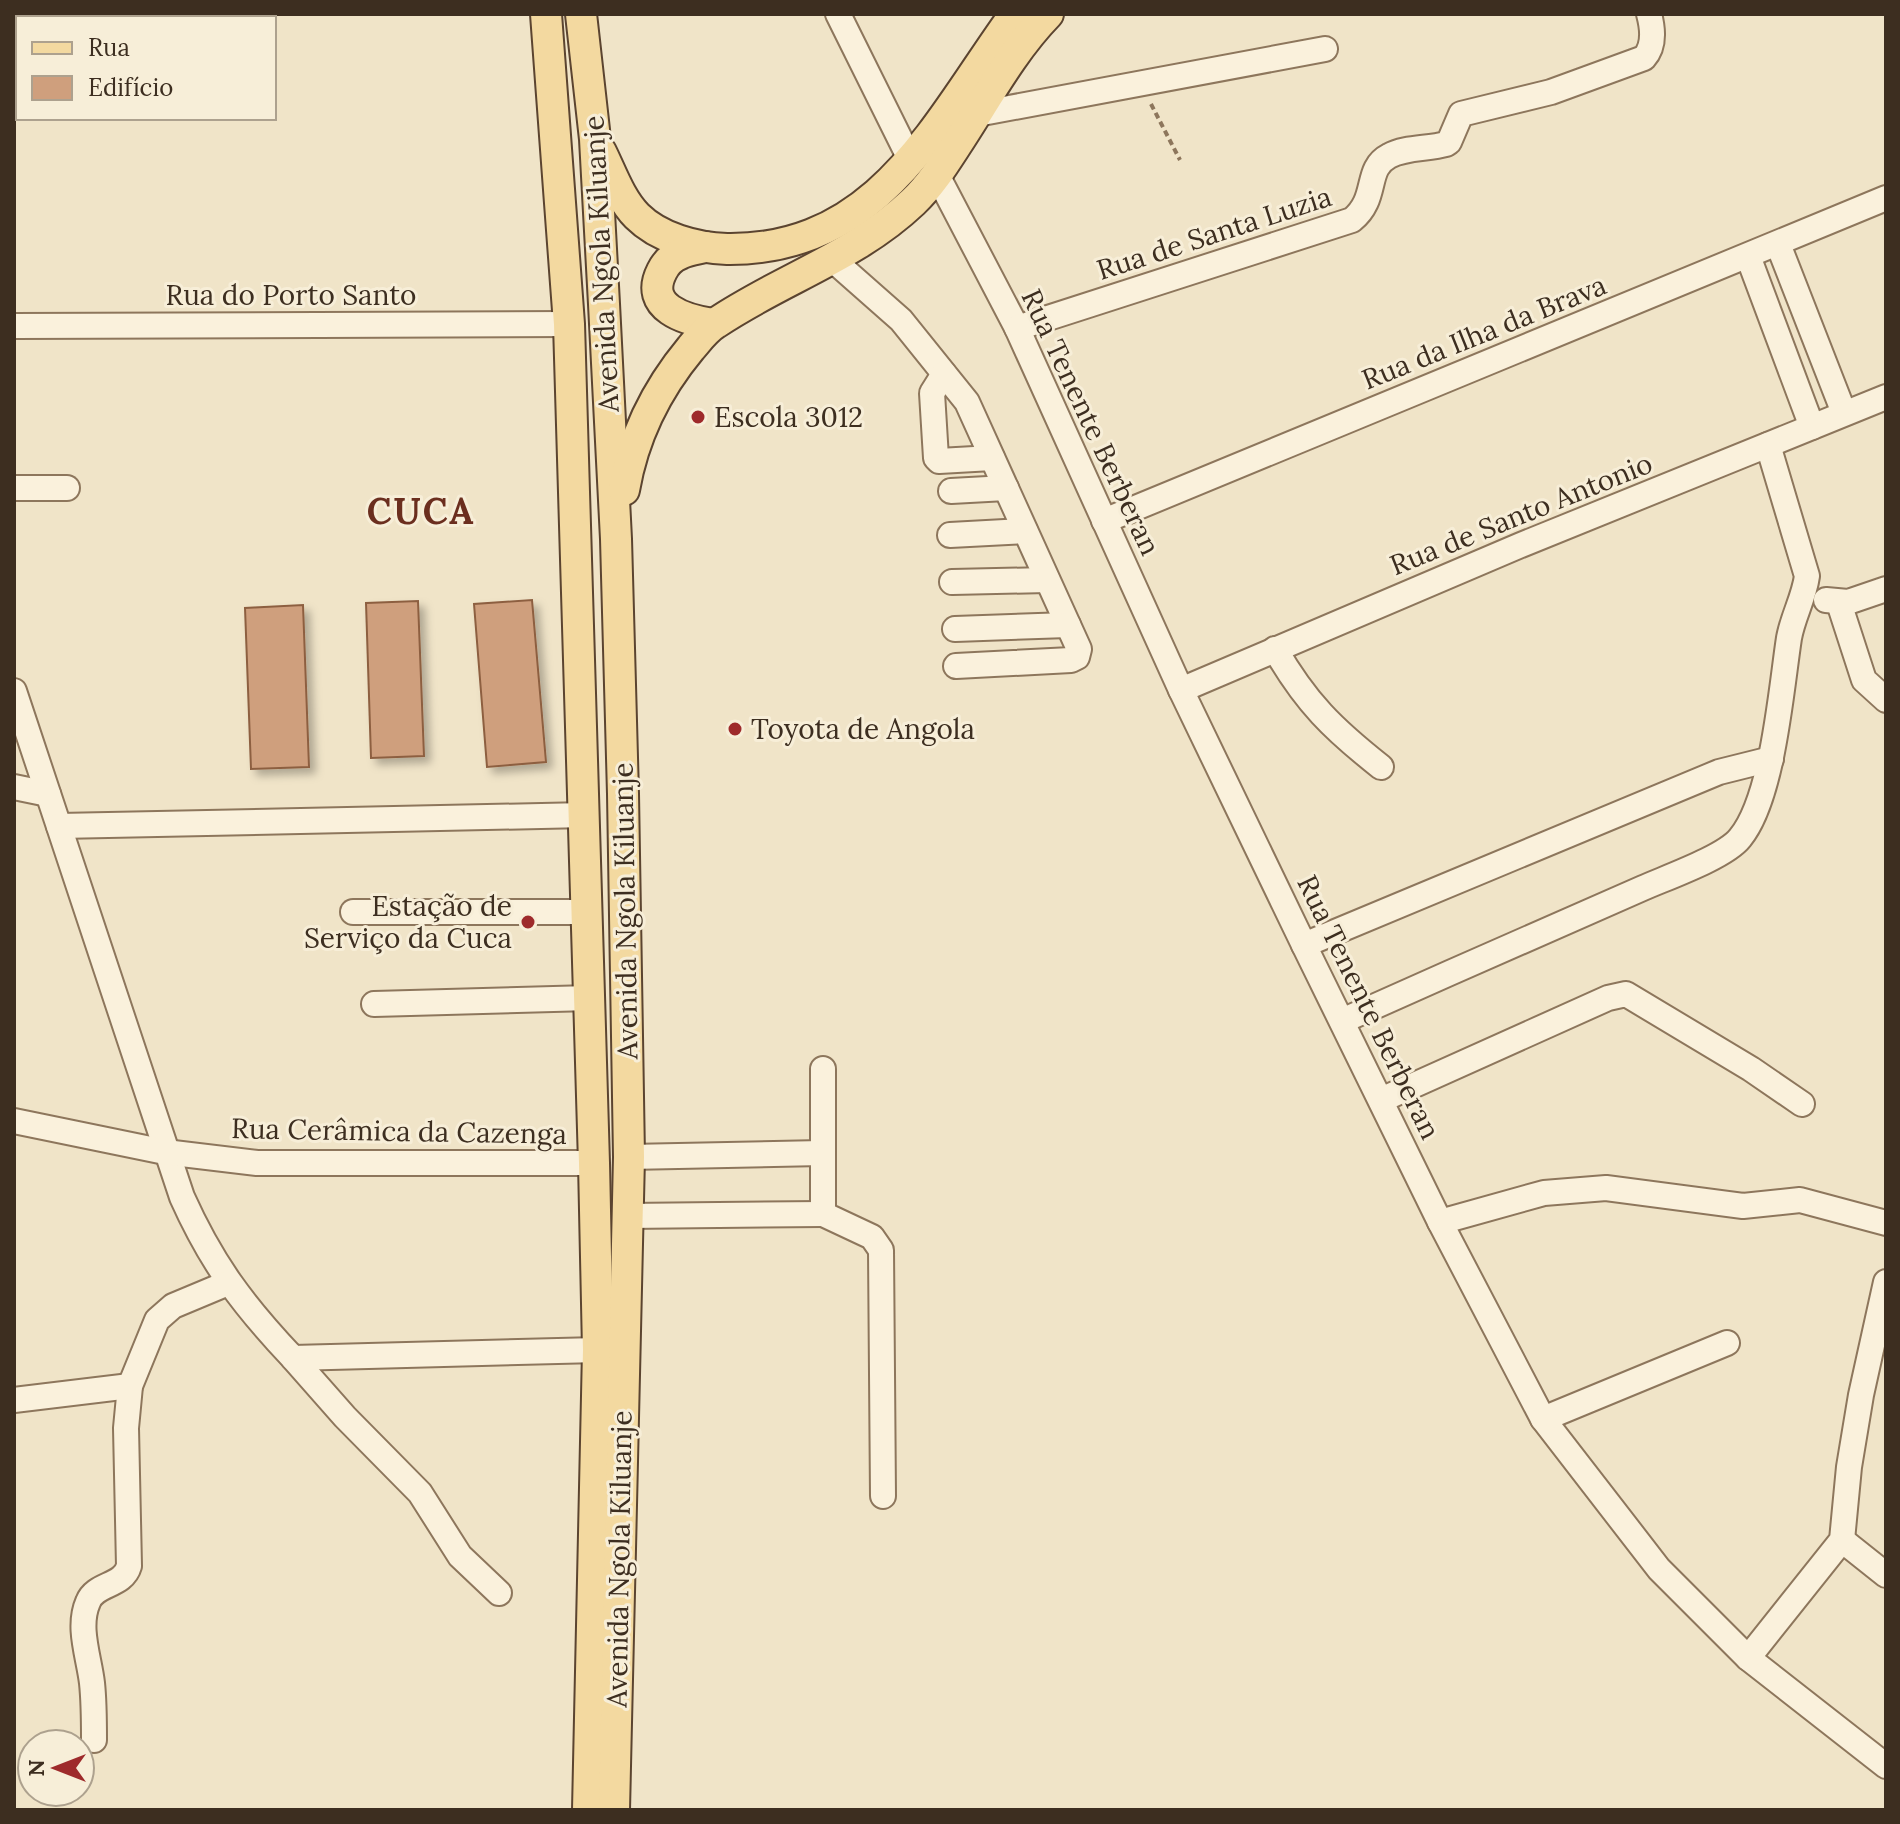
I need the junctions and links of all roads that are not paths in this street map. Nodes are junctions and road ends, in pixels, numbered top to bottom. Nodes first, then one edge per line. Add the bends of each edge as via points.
1 (82, 14) edge
2 (546, 14) edge
3 (581, 14) edge
4 (838, 14) edge
5 (1015, 14) edge
6 (1048, 14) edge
7 (1649, 14) edge
8 (14, 15) edge
9 (1325, 49) dead end
10 (977, 114) junction
11 (595, 139) junction
12 (924, 168) junction
13 (1886, 198) edge
14 (1778, 244) junction
15 (705, 247) junction
16 (1748, 256) junction
17 (833, 260) junction
18 (569, 324) junction
19 (713, 324) junction
20 (14, 326) edge
21 (1017, 328) junction
22 (944, 374) junction
23 (1886, 397) edge
24 (1844, 413) junction
25 (1812, 427) junction
26 (1768, 445) junction
27 (992, 458) junction
28 (14, 488) edge
29 (67, 488) dead end
30 (1006, 488) junction
31 (951, 491) dead end
32 (1104, 521) junction
33 (1025, 531) junction
34 (950, 535) dead end
35 (616, 539) junction
36 (1047, 580) junction
37 (952, 582) dead end
38 (1886, 589) edge
39 (1804, 594) junction
40 (1839, 603) junction
41 (1068, 625) junction
42 (955, 629) dead end
43 (1275, 649) junction
44 (956, 666) dead end
45 (1181, 690) junction
46 (14, 691) edge
47 (1886, 700) edge
48 (1771, 759) junction
49 (1381, 767) dead end
50 (14, 787) edge
51 (48, 794) junction
52 (586, 815) junction
53 (59, 826) junction
54 (353, 912) dead end
55 (588, 912) junction
56 (1304, 945) junction
57 (590, 998) junction
58 (374, 1004) dead end
59 (1342, 1021) junction
60 (823, 1069) dead end
61 (1381, 1100) junction
62 (1802, 1104) dead end
63 (14, 1121) edge
64 (165, 1152) junction
65 (822, 1153) junction
66 (629, 1157) junction
67 (594, 1163) junction
68 (823, 1214) junction
69 (627, 1216) junction
70 (1440, 1222) junction
71 (1886, 1223) edge
72 (1886, 1282) edge
73 (228, 1283) junction
74 (1727, 1343) dead end
75 (598, 1350) junction
76 (293, 1358) junction
77 (130, 1386) junction
78 (14, 1400) edge
79 (1543, 1419) junction
80 (883, 1496) dead end
81 (1842, 1540) junction
82 (1886, 1575) edge
83 (499, 1593) dead end
84 (1748, 1658) junction
85 (94, 1728) edge
86 (1886, 1766) edge
87 (588, 1810) edge
88 (614, 1810) edge

1 - 8 street
2 - 18 main road, Avenida Ngola Kiluanje
3 - 11 main road, Avenida Ngola Kiluanje
4 - 12 street, Rua Tenente Berberan
5 - 12 main road
6 - 10 main road via 1010,60
7 - 21 street, Rua de Santa Luzia via 1649,52 1638,62 1551,92 1461,114 1446,144 1380,161 1369,200 1352,220
9 - 10 street
10 - 12 main road
11 - 15 main road via 636,215 669,236
11 - 35 main road, Avenida Ngola Kiluanje
12 - 15 main road via 824,231 757,249
12 - 17 main road via 914,201
12 - 21 street, Rua Tenente Berberan
13 - 14 street, Rua da Ilha da Brava
14 - 16 street, Rua da Ilha da Brava
14 - 24 street
15 - 19 main road via 668,262 658,283 659,295 680,316
16 - 25 street
16 - 32 street, Rua da Ilha da Brava
17 - 19 main road
17 - 22 street via 901,320
18 - 20 street, Rua do Porto Santo
18 - 52 main road, Avenida Ngola Kiluanje
19 - 35 main road via 676,366 645,416 628,465
21 - 32 street, Rua Tenente Berberan
22 - 27 street via 967,402
22 - 27 street via 932,393 936,458
23 - 24 street, Rua de Santo Antonio
24 - 25 street, Rua de Santo Antonio
25 - 26 street, Rua de Santo Antonio
26 - 39 street via 1804,560
26 - 43 street, Rua de Santo Antonio
27 - 30 street
28 - 29 street
30 - 31 street
30 - 33 street
32 - 45 street, Rua Tenente Berberan
33 - 34 street
33 - 36 street
35 - 66 main road, Avenida Ngola Kiluanje
36 - 37 street
36 - 41 street
38 - 40 street
39 - 40 street
39 - 48 street via 1790,630
40 - 47 street via 1864,680
41 - 42 street
41 - 44 street via 1079,649 1071,660
43 - 45 street, Rua de Santo Antonio
43 - 49 street via 1313,708
45 - 56 street, Rua Tenente Berberan
46 - 51 street
48 - 56 street via 1719,772
48 - 59 street via 1751,821 1739,840 1721,852
50 - 51 street
51 - 53 street
52 - 53 street
52 - 55 main road, Avenida Ngola Kiluanje
53 - 64 street
54 - 55 street
55 - 57 main road, Avenida Ngola Kiluanje
56 - 59 street, Rua Tenente Berberan
57 - 58 street
57 - 67 main road, Avenida Ngola Kiluanje
59 - 61 street, Rua Tenente Berberan
60 - 65 street
61 - 62 street via 1626,994
61 - 70 street, Rua Tenente Berberan
63 - 64 street, Rua Cerâmica da Cazenga
64 - 67 street, Rua Cerâmica da Cazenga via 291,1165
64 - 73 street via 198,1233
65 - 66 street
65 - 68 street
66 - 69 main road, Avenida Ngola Kiluanje
67 - 75 main road, Avenida Ngola Kiluanje
68 - 69 street
68 - 80 street via 872,1237 881,1250
69 - 88 main road, Avenida Ngola Kiluanje
70 - 71 street via 1544,1193 1606,1188 1743,1206 1800,1200
70 - 79 street, Rua Tenente Berberan
72 - 81 street via 1861,1395
73 - 76 street
73 - 77 street via 173,1306 157,1320
74 - 79 street
75 - 76 street
75 - 87 main road, Avenida Ngola Kiluanje
76 - 83 street via 420,1493 460,1556
77 - 78 street
77 - 85 street via 129,1566 122,1579 91,1595 84,1616
79 - 84 street, Rua Tenente Berberan via 1659,1569
81 - 82 street
81 - 84 street
84 - 86 street, Rua Tenente Berberan

